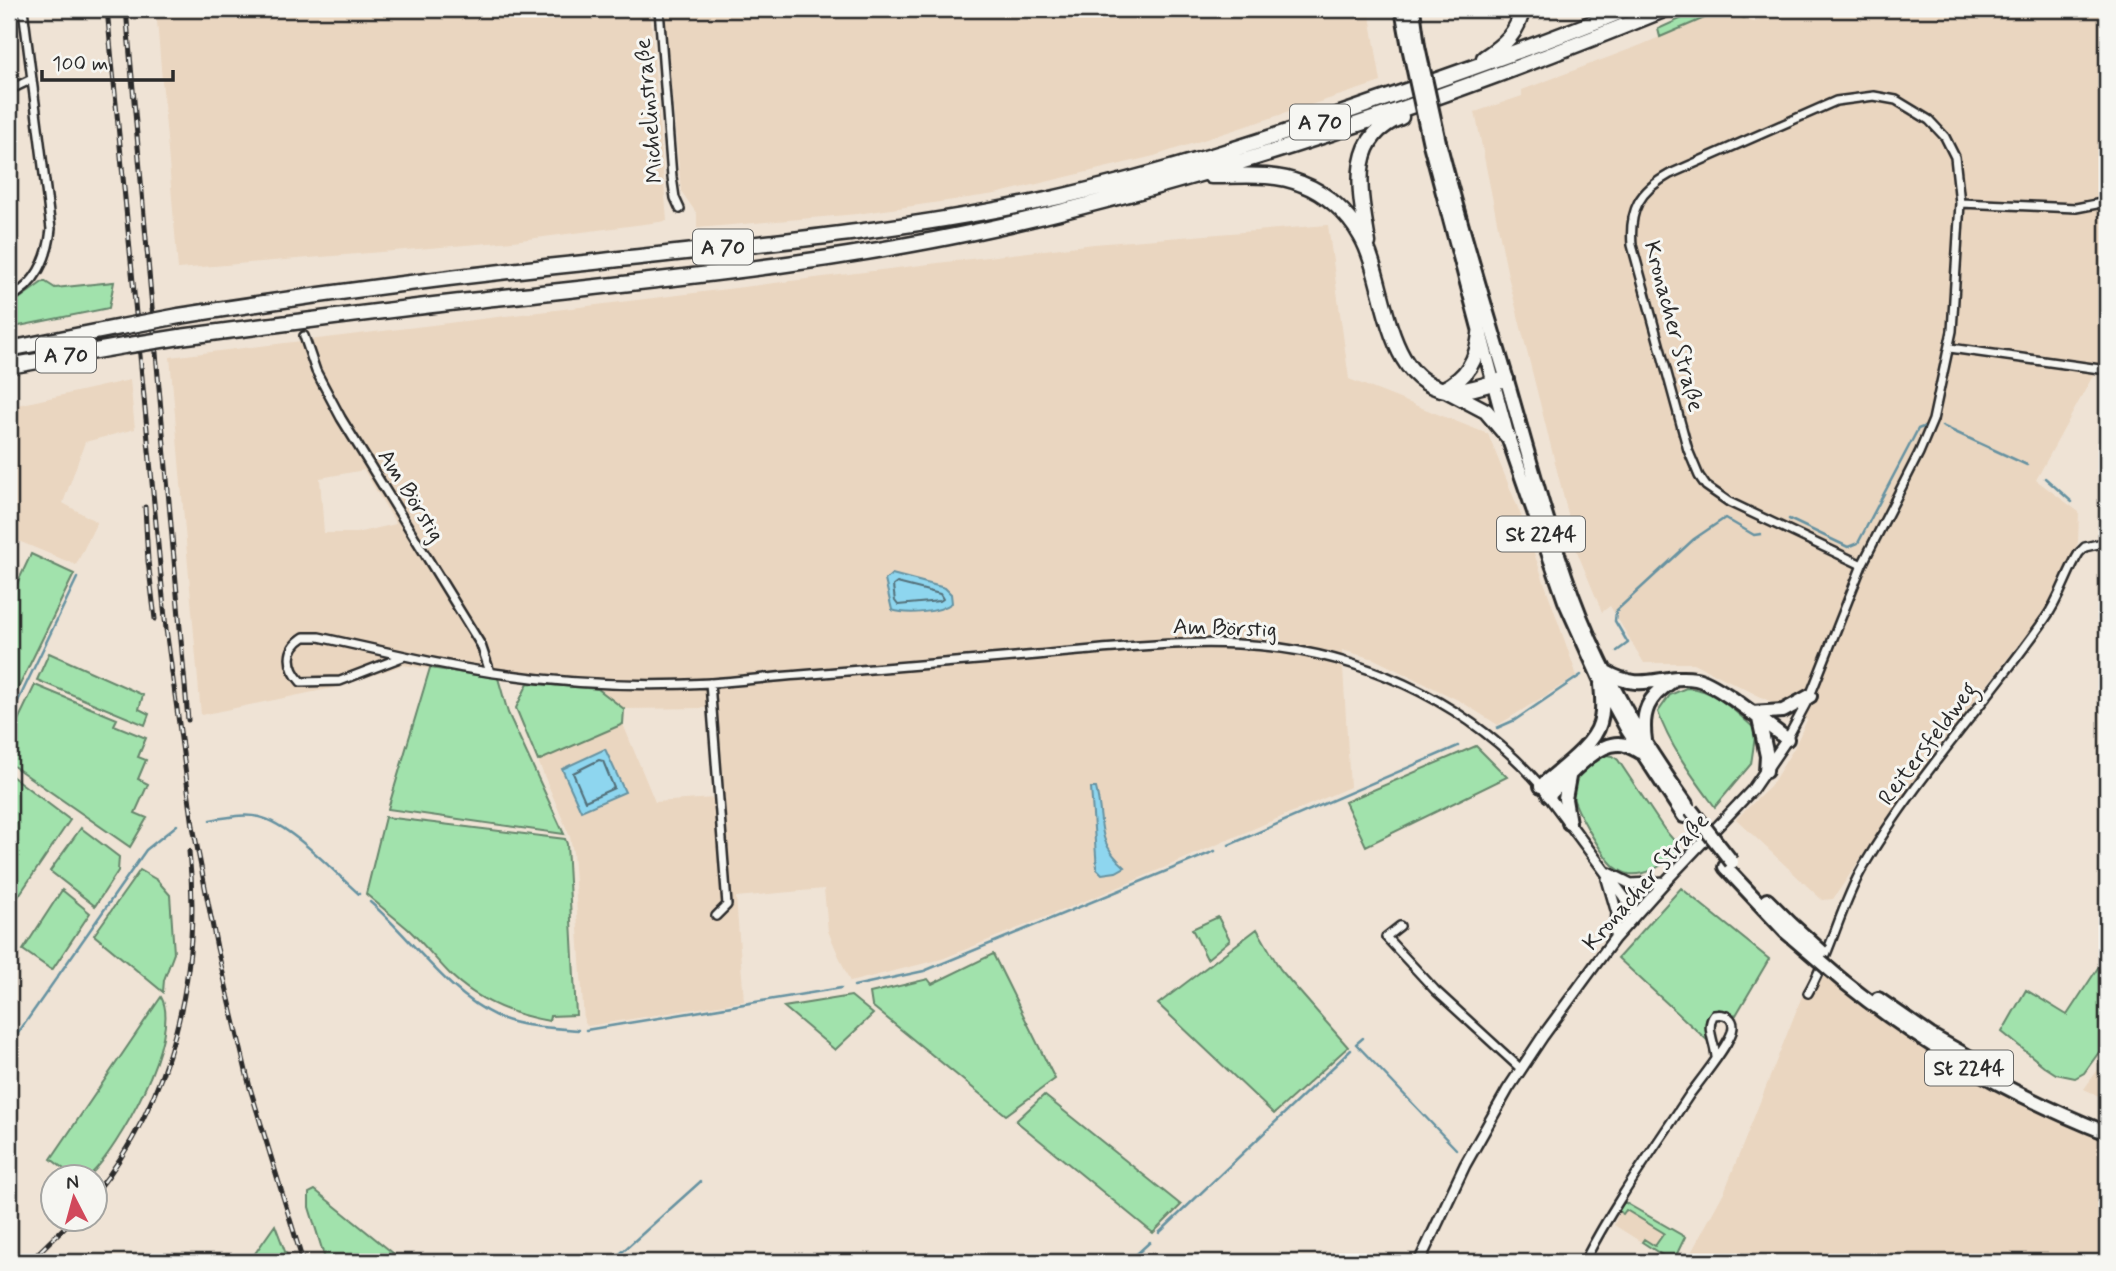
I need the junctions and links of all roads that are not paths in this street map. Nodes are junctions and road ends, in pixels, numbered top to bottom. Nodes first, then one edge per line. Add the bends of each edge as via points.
1 (23, 9) edge
2 (659, 9) edge
3 (1402, 9) edge
4 (1413, 9) edge
5 (1522, 9) edge
6 (1627, 9) edge
7 (1666, 9) edge
8 (1414, 47) junction
9 (1451, 76) junction
10 (32, 79) junction
11 (9, 90) edge
12 (1437, 96) junction
13 (1435, 143) junction
14 (1195, 177) junction
15 (1960, 202) junction
16 (2107, 202) edge
17 (680, 209) dead end
18 (1371, 261) junction
19 (9, 298) edge
20 (1480, 334) junction
21 (304, 336) dead end
22 (1950, 348) junction
23 (9, 349) edge
24 (9, 366) edge
25 (2107, 370) edge
26 (1499, 381) junction
27 (1444, 389) junction
28 (1508, 437) junction
29 (2107, 542) edge
30 (1862, 565) junction
31 (405, 656) junction
32 (490, 672) junction
33 (1603, 676) junction
34 (1674, 680) junction
35 (710, 683) junction
36 (1810, 696) junction
37 (1755, 716) junction
38 (1787, 739) junction
39 (1643, 747) junction
40 (1766, 771) junction
41 (1569, 777) junction
42 (1545, 791) junction
43 (1569, 823) junction
44 (1604, 871) junction
45 (1665, 882) junction
46 (1636, 913) junction
47 (716, 916) dead end
48 (1400, 926) dead end
49 (1614, 939) junction
50 (1844, 977) junction
51 (1808, 993) dead end
52 (1716, 1057) junction
53 (1521, 1069) junction
54 (2107, 1124) edge
55 (2107, 1133) edge
56 (1419, 1262) edge
57 (1584, 1262) edge

1 - 10 street
2 - 17 street, Michelinstraße via 675,198
3 - 8 main road, St 2244
4 - 8 main road, St 2244
5 - 9 highway via 1510,39
6 - 9 highway, A 70
7 - 12 highway, A 70
8 - 13 main road, St 2244, bridge
9 - 23 highway, A 70, bridge via 1198,160 996,209 862,231 314,295
10 - 11 street
10 - 19 street via 51,229 37,274
12 - 14 highway, A 70
12 - 18 highway via 1385,125 1367,146 1360,181
13 - 20 main road, St 2244
13 - 26 main road, St 2244
14 - 18 highway via 1259,176 1301,183 1342,211 1362,237
14 - 24 highway, A 70, bridge via 1009,224 855,253 686,277 317,318
15 - 16 street via 2076,208
15 - 22 street, Kronacher Straße
15 - 30 street, Kronacher Straße via 1955,157 1945,137 1914,109 1874,96 1836,101 1689,165 1653,184 1634,211 1632,245 1699,476 1729,502
18 - 27 highway via 1405,362 1418,378
20 - 26 main road, St 2244
20 - 27 highway via 1469,370
21 - 32 street, Am Börstig via 334,405 481,645
22 - 25 street
22 - 30 street, Kronacher Straße via 1927,436
26 - 27 highway via 1465,390
26 - 28 main road, St 2244
26 - 33 main road, St 2244
27 - 28 highway via 1486,411
28 - 33 main road, St 2244 via 1565,601
29 - 51 street, Reitersfeldweg via 2079,553 2047,617 1883,835 1848,894
30 - 36 street, Kronacher Straße
31 - 31 street, Am Börstig via 304,637 295,642 289,663 301,682 319,683 340,681
31 - 32 street, Am Börstig
32 - 35 street, Am Börstig via 598,683
33 - 34 main road via 1639,684
33 - 39 main road, St 2244
33 - 42 main road via 1603,709 1597,732
34 - 37 main road via 1706,682
34 - 39 main road via 1646,706
35 - 42 street, Am Börstig via 1149,645 1276,647 1340,660 1428,695 1495,740
35 - 47 street via 727,905
36 - 37 main road via 1783,711
36 - 38 street, Kronacher Straße
37 - 38 main road
37 - 40 main road via 1764,737
38 - 40 street, Kronacher Straße
39 - 41 main road via 1605,747
39 - 50 main road, St 2244, bridge via 1728,864 1788,928
40 - 45 street, Kronacher Straße
41 - 42 main road
41 - 43 main road via 1565,799
42 - 43 street, Am Börstig
43 - 44 street, Am Börstig
44 - 45 street via 1631,884
44 - 46 street, Am Börstig
44 - 49 street via 1617,914
45 - 46 street, Kronacher Straße
46 - 49 street, Kronacher Straße
48 - 53 street via 1386,937 1435,990
49 - 53 street, Kronacher Straße
50 - 54 main road, St 2244 via 1979,1064
50 - 55 main road, St 2244 via 1885,1015 1976,1073
52 - 52 street via 1710,1021 1723,1013 1733,1023 1732,1032
52 - 57 street via 1623,1191
53 - 56 street, Kronacher Straße via 1465,1165

